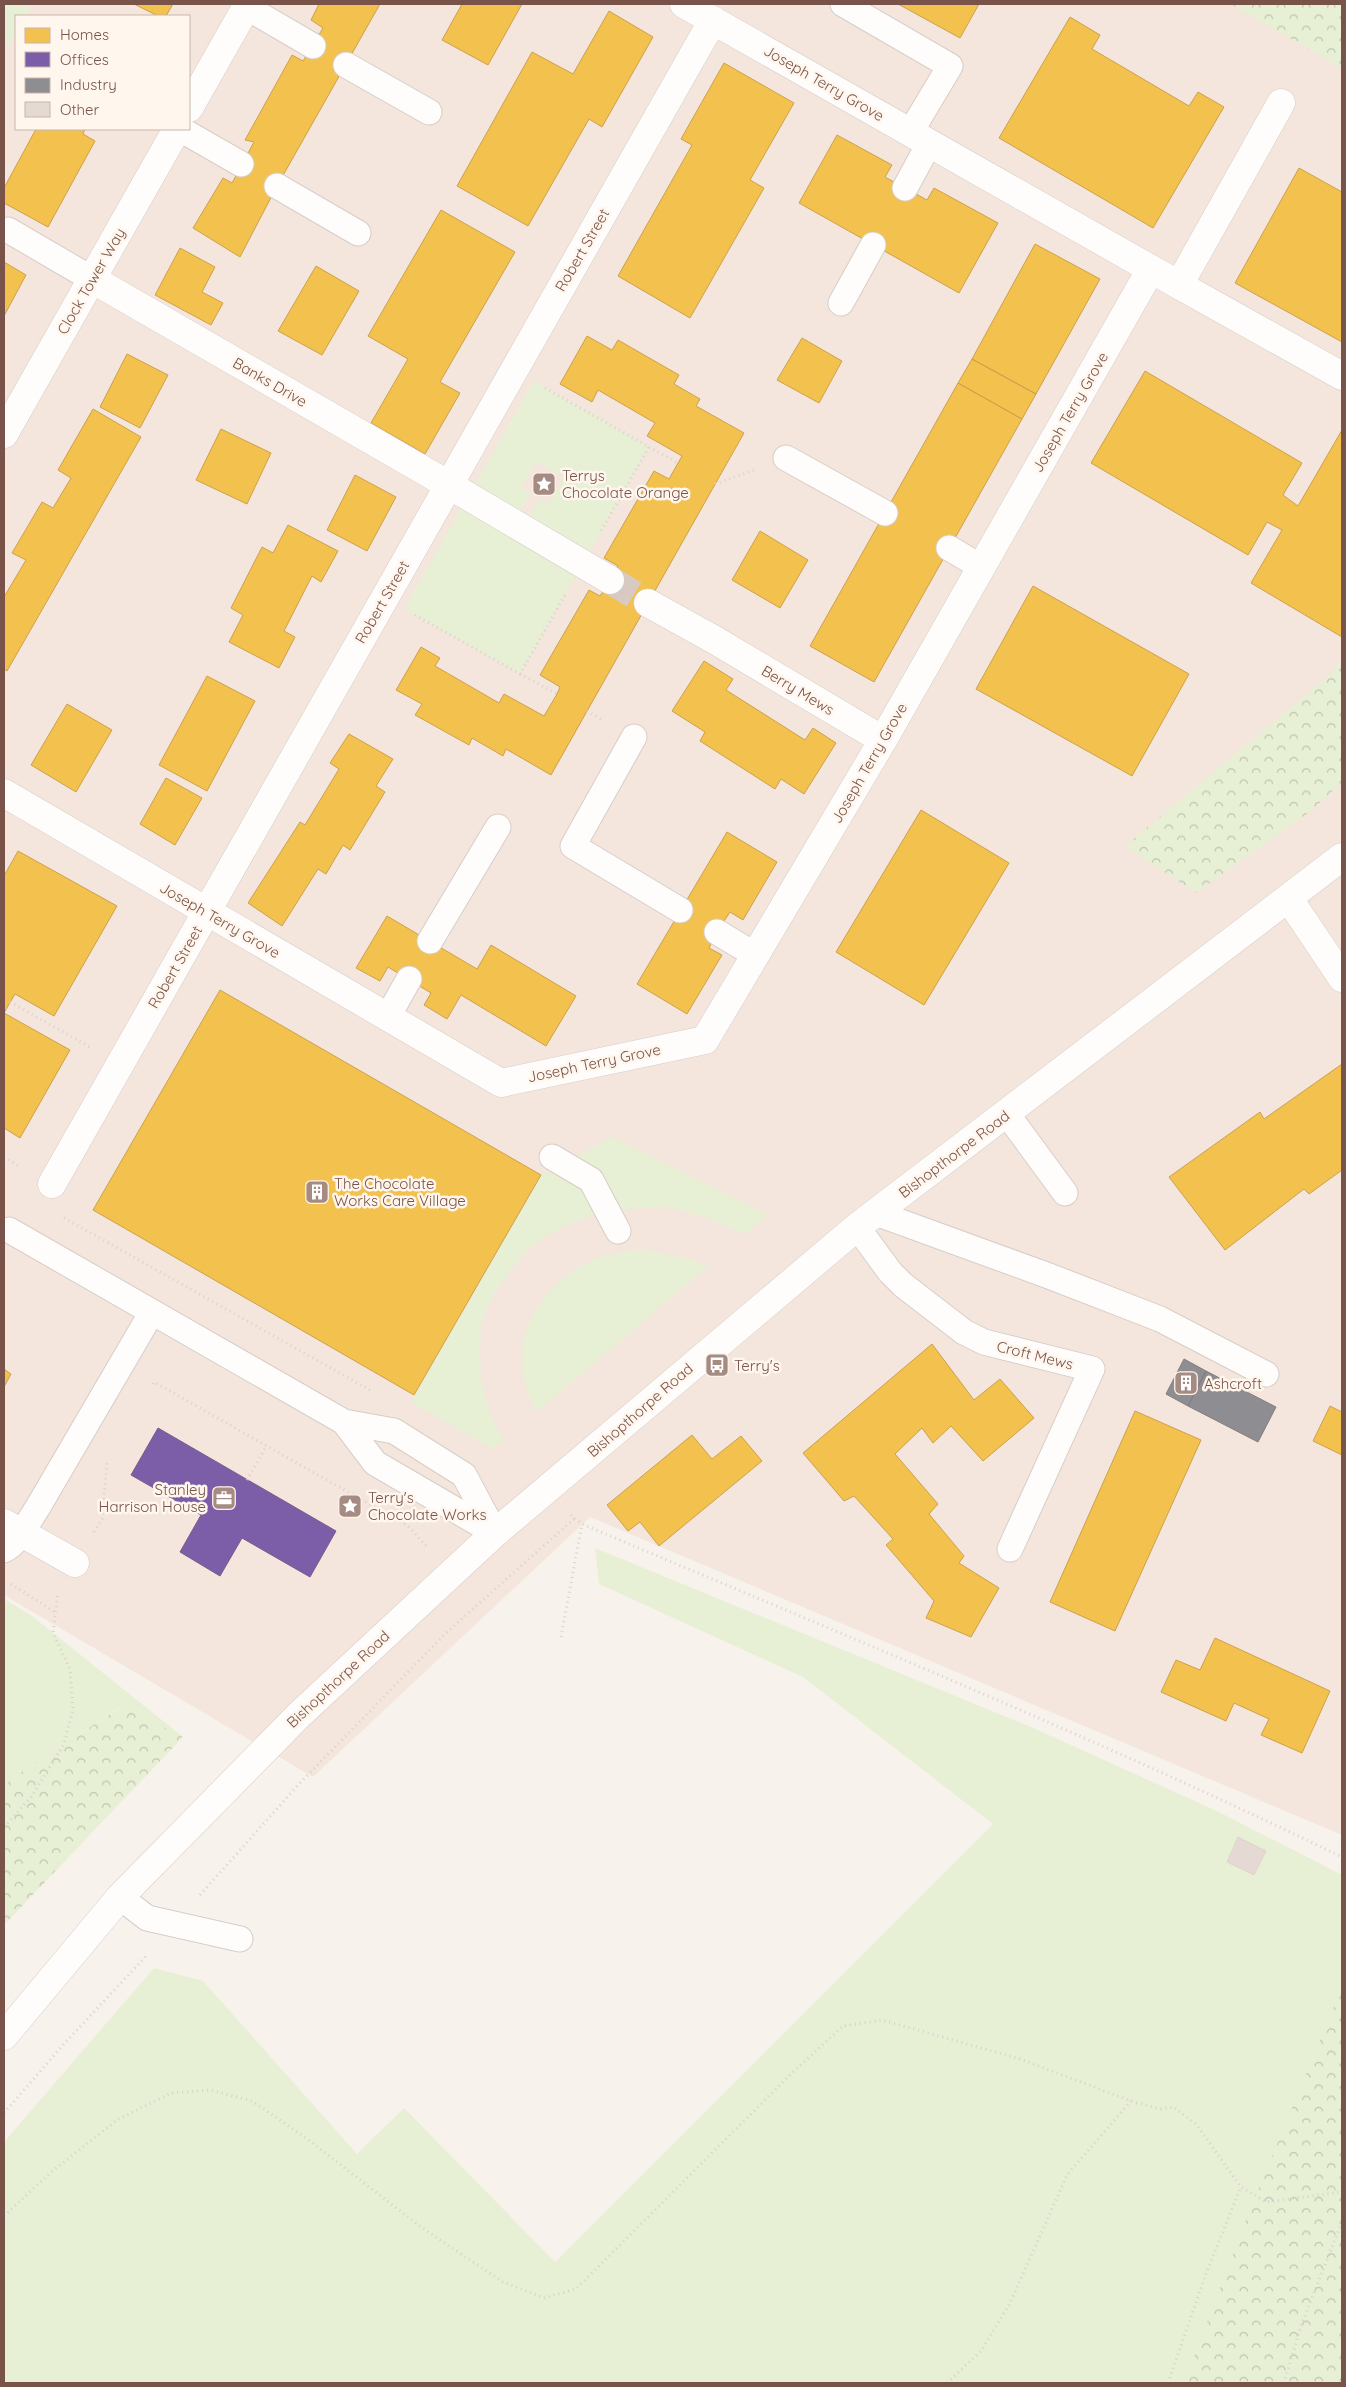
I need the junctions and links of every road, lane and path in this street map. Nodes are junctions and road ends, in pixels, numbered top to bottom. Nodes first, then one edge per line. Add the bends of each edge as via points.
1 (684, 4) edge
2 (843, 4) edge
3 (247, 6) edge
4 (713, 20) junction
5 (313, 46) dead end
6 (346, 65) dead end
7 (1281, 103) dead end
8 (190, 106) edge
9 (429, 112) dead end
10 (177, 130) edge
11 (180, 130) edge
12 (920, 138) junction
13 (240, 164) dead end
14 (277, 186) dead end
15 (905, 188) dead end
16 (8, 230) dead end
17 (358, 233) dead end
18 (874, 245) dead end
19 (1151, 269) junction
20 (92, 280) junction
21 (1179, 285) junction
22 (841, 303) dead end
23 (1342, 376) edge
24 (4, 434) edge
25 (649, 447) dead end
26 (786, 458) joint
27 (678, 463) dead end
28 (715, 484) dead end
29 (449, 485) junction
30 (885, 513) dead end
31 (949, 548) dead end
32 (981, 567) junction
33 (610, 580) tunnel mouth
34 (648, 603) tunnel mouth
35 (520, 674) dead end
36 (557, 694) dead end
37 (634, 737) dead end
38 (883, 740) junction
39 (4, 793) edge
40 (498, 826) dead end
41 (1342, 857) edge
42 (1289, 899) junction
43 (680, 910) dead end
44 (206, 912) junction
45 (717, 932) dead end
46 (430, 941) dead end
47 (755, 955) junction
48 (1342, 978) edge
49 (409, 979) dead end
50 (10, 1002) dead end
51 (387, 1018) junction
52 (119, 1063) junction
53 (1006, 1114) junction
54 (4, 1157) edge
55 (552, 1157) dead end
56 (52, 1184) junction
57 (1065, 1193) dead end
58 (867, 1220) junction
59 (9, 1230) dead end
60 (618, 1231) dead end
61 (152, 1312) junction
62 (1266, 1374) dead end
63 (149, 1390) dead end
64 (372, 1391) dead end
65 (344, 1422) junction
66 (268, 1445) junction
67 (111, 1457) dead end
68 (247, 1480) dead end
69 (542, 1493) junction
70 (575, 1518) junction
71 (582, 1524) junction
72 (495, 1533) junction
73 (9, 1535) edge
74 (1010, 1549) dead end
75 (75, 1563) junction
76 (450, 1573) junction
77 (4, 1580) edge
78 (55, 1612) junction
79 (561, 1637) dead end
80 (4, 1828) edge
81 (1342, 1857) edge
82 (120, 1897) junction
83 (175, 1924) junction
84 (240, 1939) dead end
85 (4, 2036) edge
86 (1131, 2101) junction
87 (4, 2113) edge
88 (1242, 2187) junction
89 (1342, 2192) edge
90 (4, 2216) edge
91 (1342, 2222) edge
92 (947, 2383) edge
93 (1168, 2383) edge
94 (1284, 2383) edge

1 - 4 street, Joseph Terry Grove
2 - 12 lane via 950,66
3 - 5 lane
3 - 8 street
4 - 12 street, Joseph Terry Grove
4 - 29 street, Robert Street
6 - 9 lane
7 - 21 street
10 - 20 street, Clock Tower Way
11 - 13 lane
12 - 15 lane
12 - 19 street, Joseph Terry Grove
14 - 17 lane
16 - 20 lane
18 - 22 lane
19 - 21 street
19 - 32 street, Joseph Terry Grove
20 - 24 street, Clock Tower Way
20 - 29 street, Banks Drive
21 - 23 street
25 - 27 path
26 - 28 path
26 - 30 lane
29 - 33 street, Banks Drive
29 - 44 street, Robert Street
31 - 32 lane
32 - 38 street, Joseph Terry Grove
34 - 38 street, Berry Mews
35 - 36 path
37 - 43 lane via 573,846
38 - 47 street, Joseph Terry Grove
39 - 44 street, Joseph Terry Grove
40 - 46 lane
41 - 42 street, Bishopthorpe Road
42 - 48 street
42 - 53 street, Bishopthorpe Road
44 - 51 street, Joseph Terry Grove
44 - 52 street, Robert Street
45 - 47 lane
47 - 51 street, Joseph Terry Grove via 705,1040 501,1083
49 - 51 lane
50 - 52 path
52 - 56 street, Robert Street
53 - 57 lane
53 - 58 street, Bishopthorpe Road
54 - 56 path
55 - 60 lane via 591,1180
56 - 64 path via 68,1193 56,1213
58 - 62 lane via 1049,1276 1160,1319
58 - 69 street, Bishopthorpe Road
58 - 74 lane, Croft Mews via 890,1272 964,1332 984,1342 1092,1368
59 - 61 lane
61 - 65 lane
61 - 73 lane
63 - 66 path via 154,1382
65 - 72 lane via 375,1463
65 - 72 lane via 394,1431 464,1475
66 - 68 path
66 - 76 path via 408,1526
67 - 75 path via 106,1465 102,1519
69 - 70 path
69 - 72 street, Bishopthorpe Road
70 - 71 path
70 - 83 path via 447,1632 299,1784
71 - 79 path
71 - 81 path via 1226,1800
72 - 76 street, Bishopthorpe Road
73 - 75 street
75 - 78 path via 60,1589
76 - 82 street, Bishopthorpe Road via 299,1715
77 - 78 path
78 - 80 path via 53,1633 70,1670 73,1709 64,1744 32,1796
82 - 83 lane via 147,1918
82 - 85 street, Bishopthorpe Road
83 - 84 lane
83 - 87 path via 63,2044
86 - 88 path via 1160,2109 1173,2107 1196,2124
86 - 90 path via 1020,2059 882,2020 843,2026 576,2289 544,2298 503,2282 421,2227 306,2138 252,2101 211,2090 171,2093 117,2120 50,2173
86 - 92 path via 1067,2176 1010,2303 981,2351
88 - 89 path via 1266,2202
88 - 93 path via 1207,2272
91 - 94 path via 1302,2323

